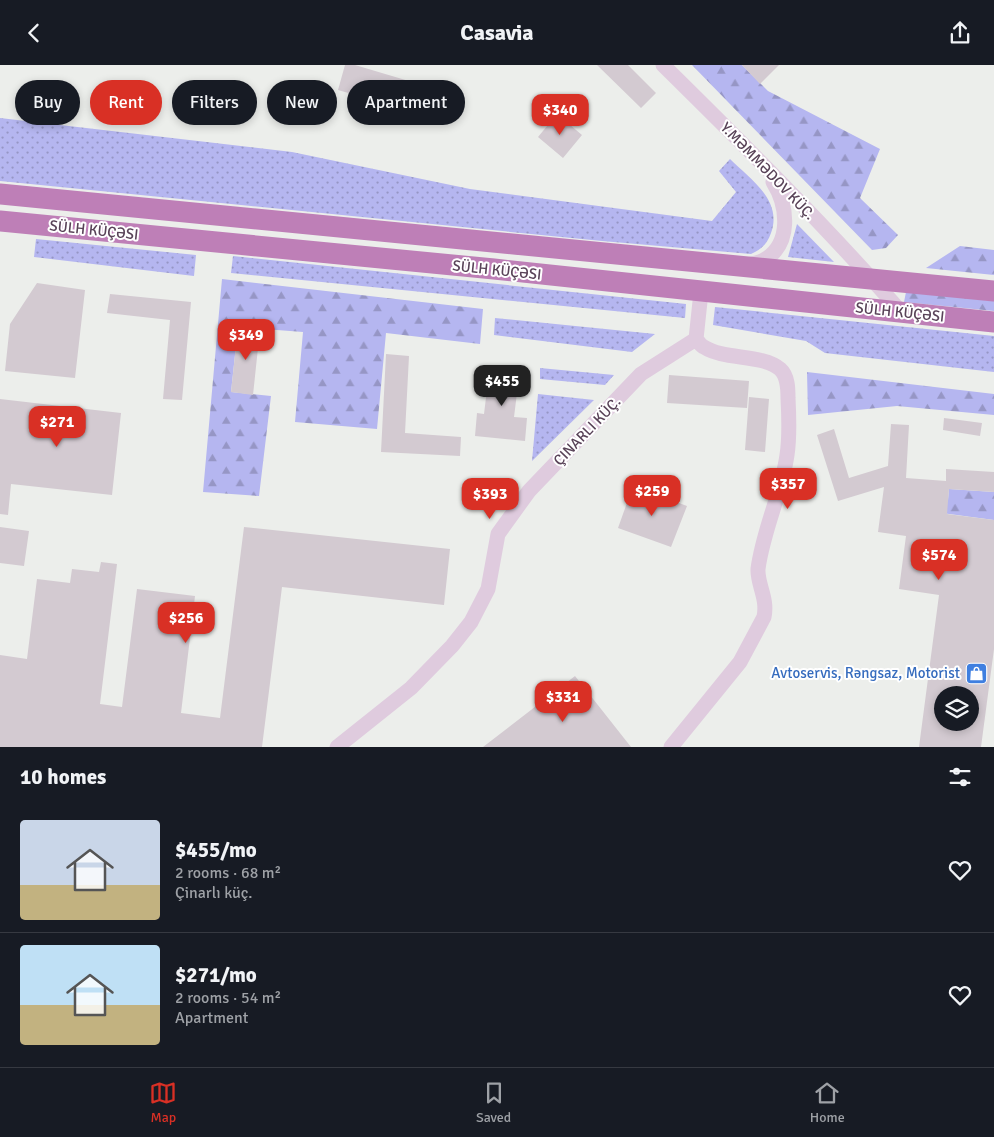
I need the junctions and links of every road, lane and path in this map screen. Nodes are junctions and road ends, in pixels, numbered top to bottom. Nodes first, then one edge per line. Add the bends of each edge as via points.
1 (663, 65) edge
2 (762, 163) junction
3 (0, 194) edge
4 (0, 221) edge
5 (740, 267) junction
6 (872, 279) junction
7 (994, 291) edge
8 (701, 292) junction
9 (901, 312) junction
10 (994, 322) edge
11 (696, 339) junction
12 (337, 747) edge
13 (671, 747) edge

1 - 2 street, Y.MƏMMƏDOV KÜÇ.
2 - 5 street via 784,206 783,234 772,254 763,261
2 - 6 street, Y.MƏMMƏDOV KÜÇ.
3 - 5 highway, SÜLH KÜÇƏSI
4 - 8 highway, SÜLH KÜÇƏSI
5 - 6 highway, SÜLH KÜÇƏSI
6 - 7 highway, SÜLH KÜÇƏSI
6 - 9 street, Y.MƏMMƏDOV KÜÇ.
8 - 9 highway, SÜLH KÜÇƏSI
8 - 11 street
9 - 10 highway, SÜLH KÜÇƏSI
11 - 12 street via 641,374 529,491 498,534 488,589 471,623 411,688
11 - 13 street via 704,347 766,362 781,370 788,382 790,424 787,456 758,571 765,598 764,617 740,662

